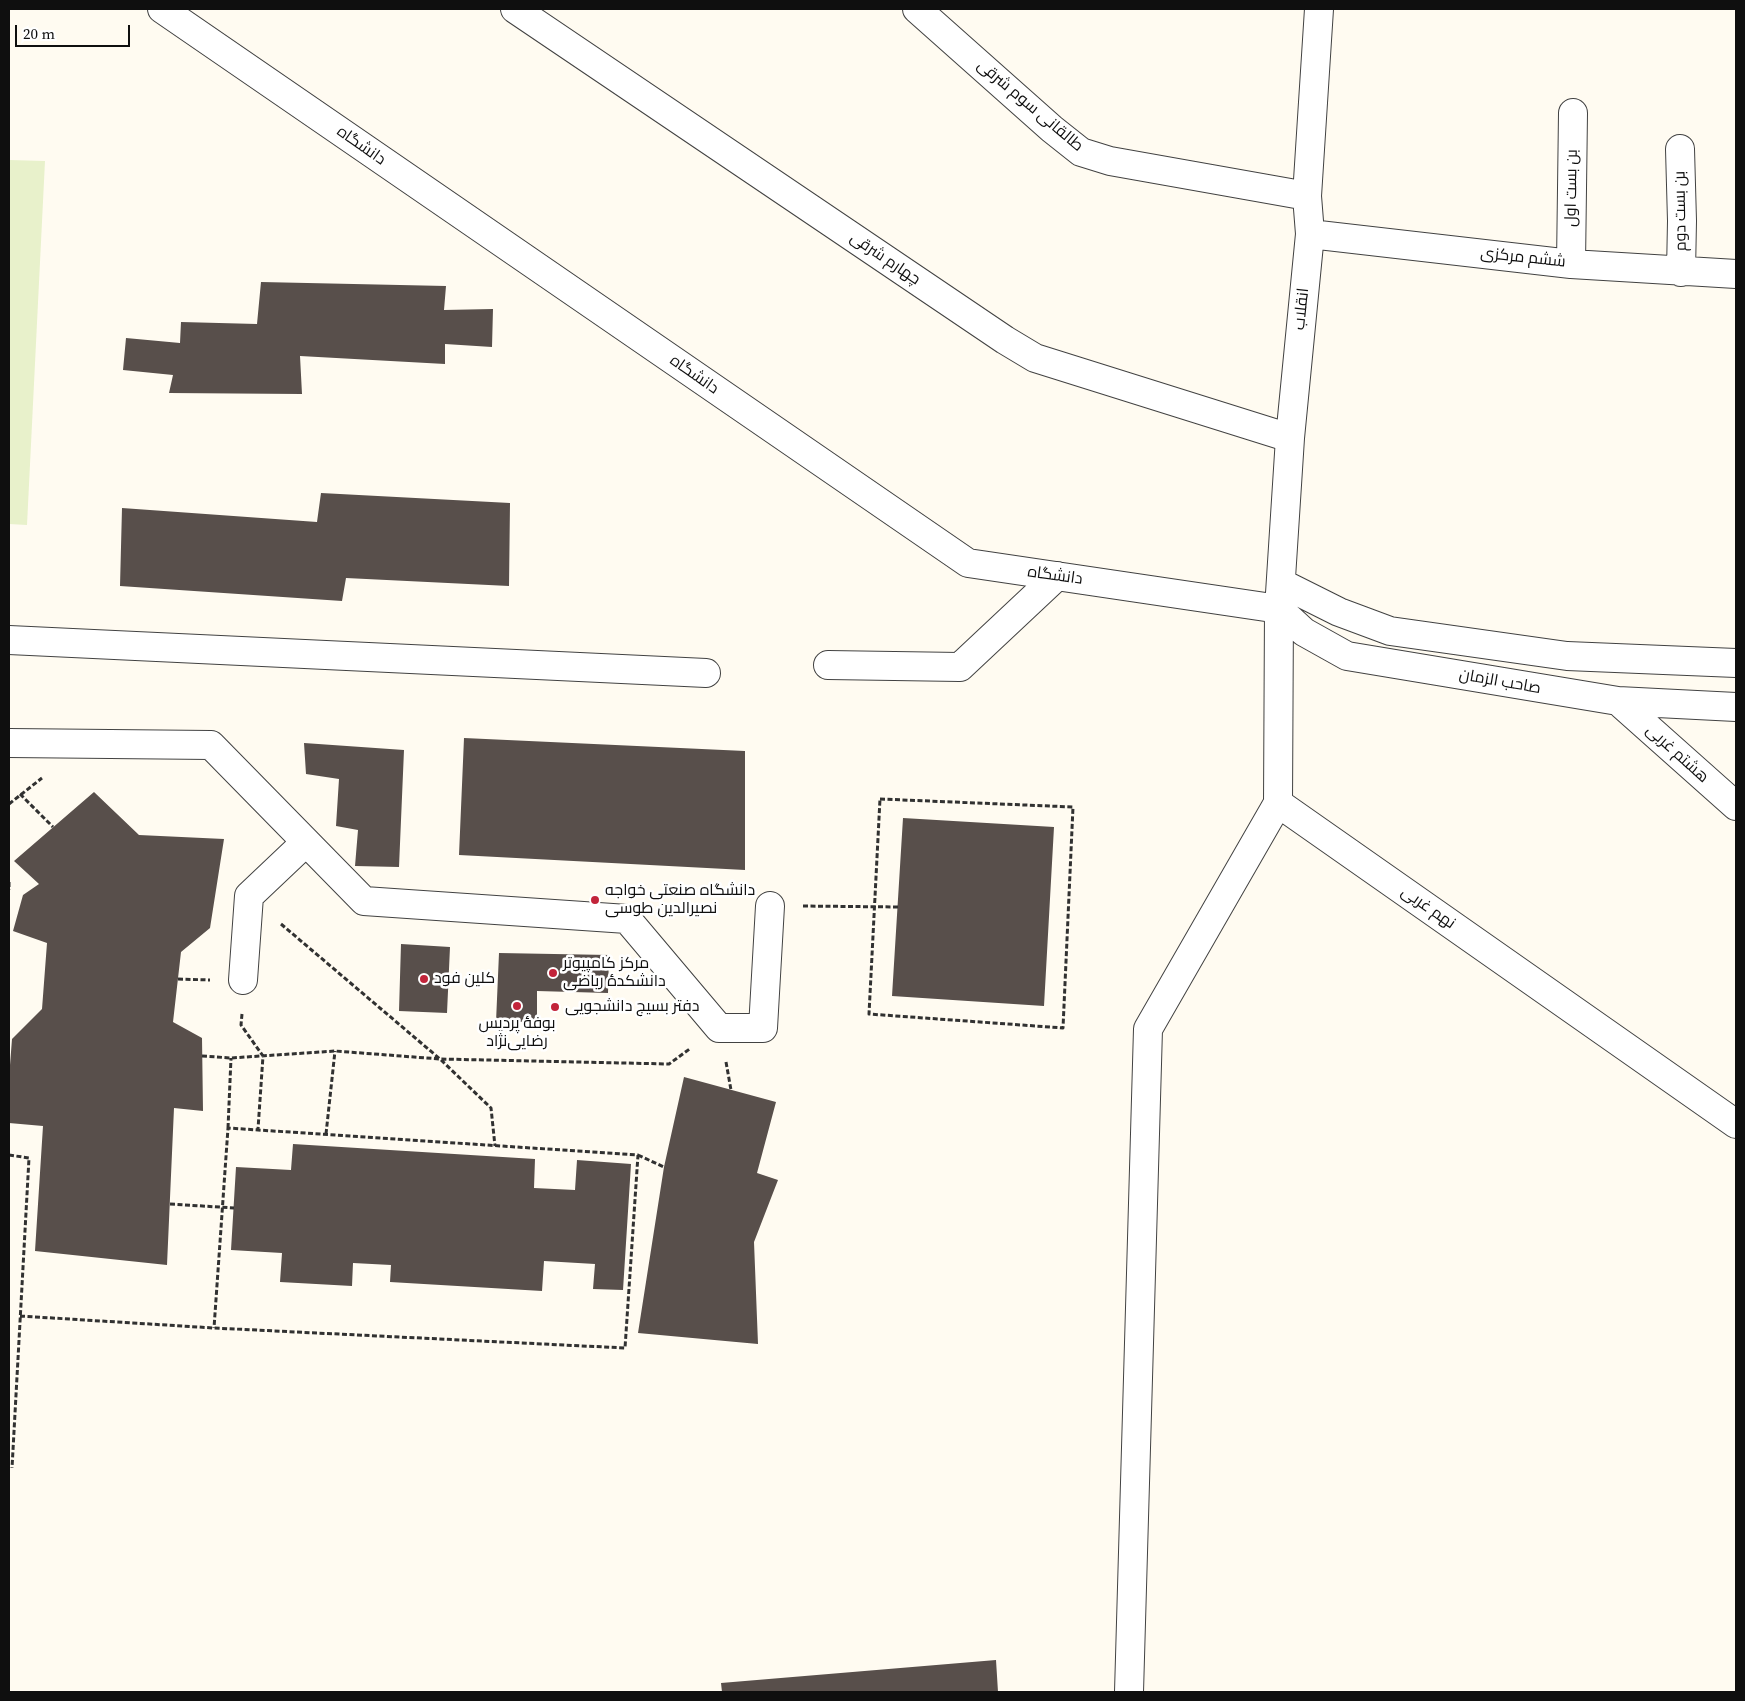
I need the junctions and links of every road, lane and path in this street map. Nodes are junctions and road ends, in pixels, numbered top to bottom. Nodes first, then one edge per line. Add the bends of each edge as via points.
1 (162, 9) edge
2 (514, 9) edge
3 (917, 9) edge
4 (1319, 9) edge
5 (1573, 113) dead end
6 (1680, 149) dead end
7 (1307, 196) junction
8 (1310, 234) junction
9 (1571, 264) junction
10 (1681, 272) junction
11 (1736, 274) edge
12 (1290, 438) junction
13 (1058, 576) junction
14 (1280, 596) junction
15 (9, 640) edge
16 (1736, 663) edge
17 (828, 665) dead end
18 (706, 673) dead end
19 (1618, 701) junction
20 (1736, 707) edge
21 (9, 743) edge
22 (20, 794) dead end
23 (1278, 803) junction
24 (1736, 806) edge
25 (53, 827) dead end
26 (306, 842) junction
27 (9, 882) edge
28 (9, 890) edge
29 (249, 896) junction
30 (770, 906) joint
31 (874, 906) junction
32 (898, 907) dead end
33 (242, 980) dead end
34 (241, 1026) dead end
35 (719, 1028) junction
36 (335, 1051) junction
37 (202, 1056) dead end
38 (263, 1056) junction
39 (231, 1058) junction
40 (440, 1059) junction
41 (1736, 1124) edge
42 (228, 1128) junction
43 (258, 1130) junction
44 (326, 1134) junction
45 (495, 1146) junction
46 (9, 1155) edge
47 (638, 1155) junction
48 (664, 1167) dead end
49 (170, 1204) dead end
50 (234, 1208) dead end
51 (20, 1316) junction
52 (214, 1328) junction
53 (12, 1468) dead end
54 (1129, 1692) edge

1 - 13 street, دانشگاه via 968,563
2 - 12 street, چهارم شرقی via 1035,358
3 - 7 street, طالقانی سوم شرقی via 1081,152 1110,162
4 - 7 street, انقلاب
5 - 9 street, بن بست اول
6 - 10 street, بن بست دوم
7 - 8 street, انقلاب
8 - 9 street, ششم مرکزی
8 - 12 street, انقلاب
9 - 10 street, ششم مرکزی
10 - 11 street, ششم مرکزی
12 - 14 street, انقلاب
13 - 14 street, دانشگاه
13 - 17 street via 960,667
14 - 16 street, صاحب الزمان via 1339,612 1390,631 1567,656
14 - 19 street, صاحب الزمان via 1304,632 1347,656
14 - 23 street
15 - 18 street
19 - 20 street, صاحب الزمان
19 - 24 street, هشتم غربی
21 - 26 street via 211,746
22 - 25 path
23 - 41 street, نهم غربی
23 - 54 street via 1148,1029
26 - 29 street
26 - 35 street via 364,901 627,919
27 - 28 path
29 - 33 street
29 - 40 path
30 - 31 path
30 - 35 street via 763,1028
31 - 31 path via 869,1014 1064,1028 1073,807 880,800
31 - 32 path
34 - 38 path
35 - 40 path via 670,1064
36 - 38 path
36 - 40 path
36 - 44 path
37 - 39 path
38 - 39 path
38 - 43 path
39 - 42 path
40 - 45 path via 490,1108
42 - 43 path
42 - 52 path
43 - 44 path
44 - 45 path
45 - 47 path
46 - 51 path via 29,1158
47 - 48 path
47 - 52 path via 625,1348
49 - 50 path, bridge
51 - 52 path
51 - 53 path

